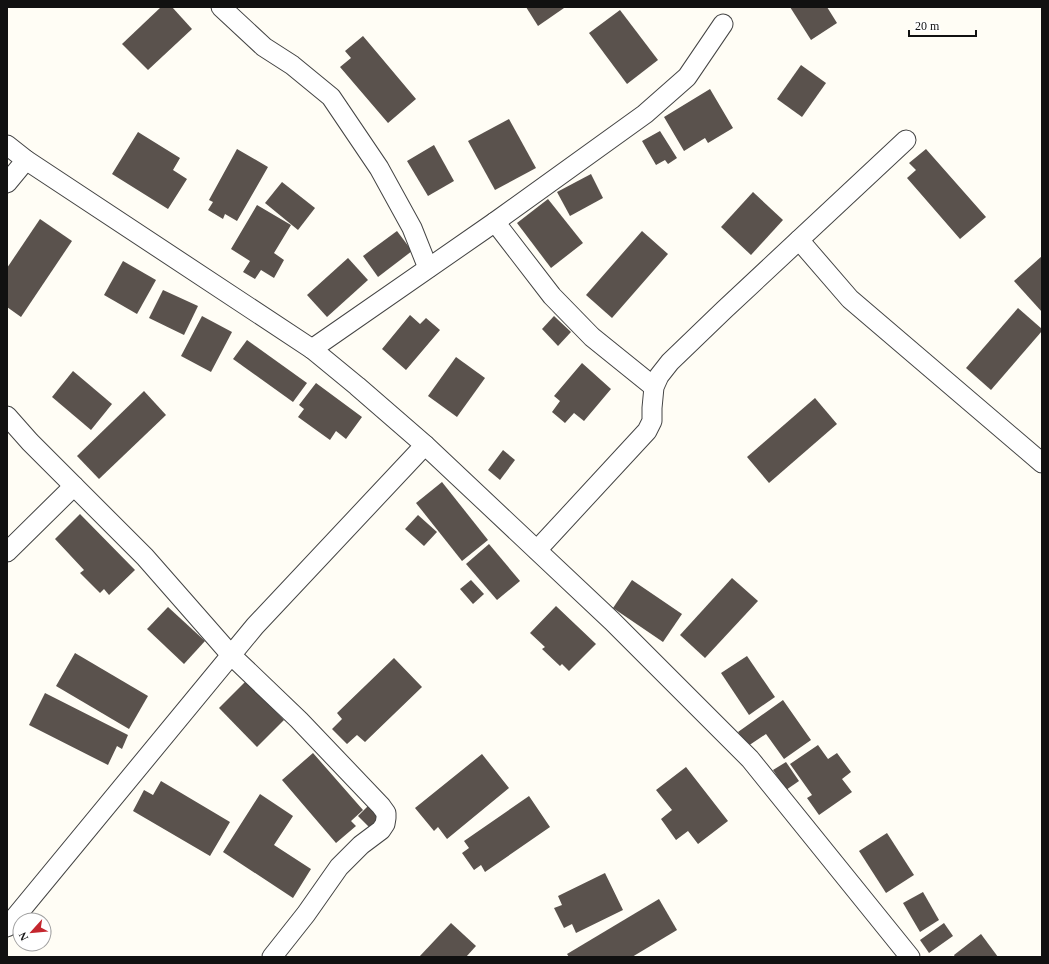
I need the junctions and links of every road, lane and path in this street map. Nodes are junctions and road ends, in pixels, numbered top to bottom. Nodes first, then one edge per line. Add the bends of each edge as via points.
1 (221, 7) edge
2 (723, 24) dead end
3 (906, 140) dead end
4 (7, 145) edge
5 (26, 160) junction
6 (7, 183) edge
7 (495, 222) junction
8 (799, 240) junction
9 (428, 268) junction
10 (312, 349) junction
11 (654, 387) junction
12 (7, 416) edge
13 (425, 445) junction
14 (1042, 463) edge
15 (74, 486) junction
16 (537, 550) junction
17 (7, 552) edge
18 (231, 655) junction
19 (7, 927) edge
20 (272, 957) edge
21 (910, 957) edge

1 - 9 street via 264,47 292,65 331,97 379,168 412,228
2 - 7 street via 687,77 645,114
3 - 8 street
4 - 5 street
5 - 6 street
5 - 10 street
7 - 9 street
7 - 11 street via 552,296 592,337
8 - 11 street via 670,362
8 - 14 street via 850,299
9 - 10 street
10 - 13 street
11 - 16 street via 652,421 647,431
12 - 15 street
13 - 16 street
13 - 18 street via 255,626
15 - 17 street
15 - 18 street via 145,558
16 - 21 street via 750,759
18 - 19 street
18 - 20 street via 299,720 386,813 385,824 339,867

